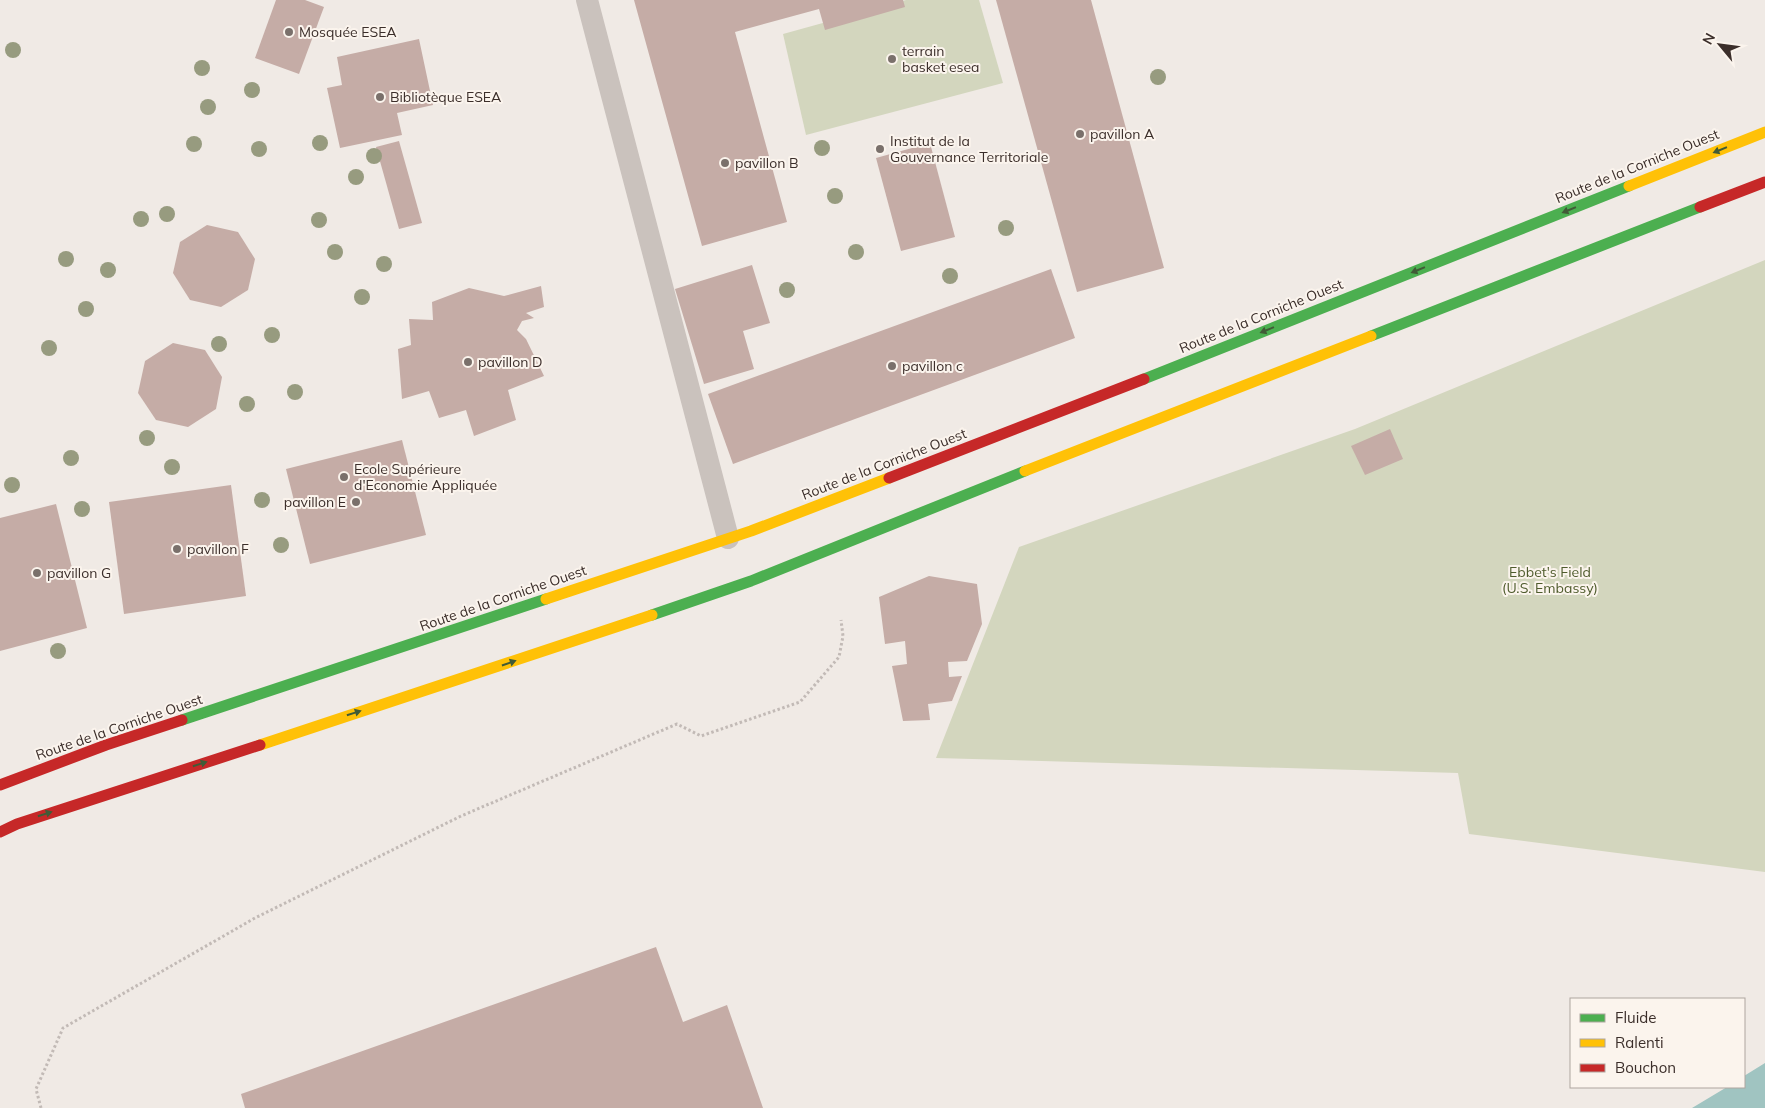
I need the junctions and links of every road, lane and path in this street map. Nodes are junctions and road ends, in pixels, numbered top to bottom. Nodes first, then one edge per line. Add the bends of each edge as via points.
1 (587, 0) edge
2 (1765, 132) edge
3 (1765, 182) edge
4 (728, 538) junction
5 (841, 620) dead end
6 (0, 785) edge
7 (0, 832) edge
8 (41, 1108) edge

1 - 4 lane
2 -> 4 highway, Route de la Corniche Ouest via 1052,416
7 -> 3 highway via 751,581
4 - 6 highway, Route de la Corniche Ouest via 106,745
5 - 8 path via 843,636 839,657 800,702 701,736 677,724 462,816 256,918 63,1028 36,1089

